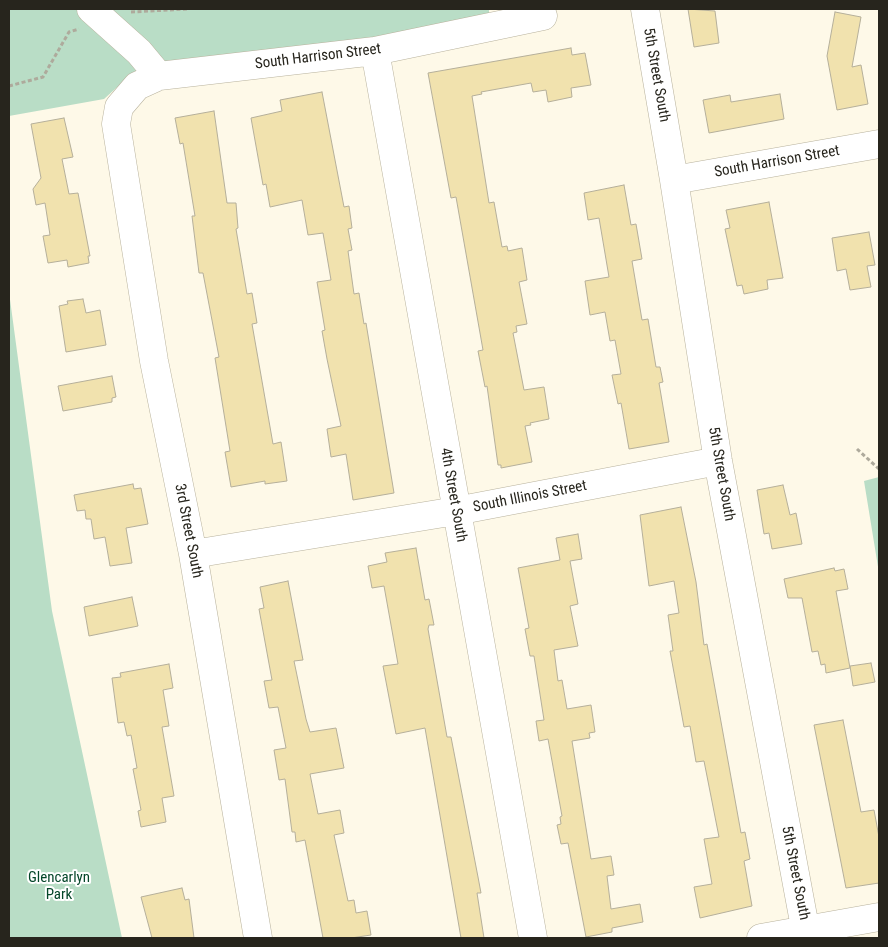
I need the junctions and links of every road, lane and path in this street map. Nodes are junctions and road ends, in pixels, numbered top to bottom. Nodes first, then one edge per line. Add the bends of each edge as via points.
1 (91, 9) edge
2 (645, 9) edge
3 (543, 16) dead end
4 (376, 51) junction
5 (159, 76) junction
6 (116, 124) joint
7 (879, 144) edge
8 (674, 180) junction
9 (857, 449) dead end
10 (718, 461) junction
11 (879, 469) edge
12 (456, 511) junction
13 (193, 554) junction
14 (879, 917) edge
15 (806, 934) edge
16 (258, 938) edge
17 (533, 938) edge
18 (760, 938) edge

1 - 5 street via 139,52
2 - 8 street, 5th Street South
3 - 4 street, South Harrison Street
4 - 5 street, South Harrison Street
4 - 12 street, 4th Street South
5 - 6 street, South Harrison Street via 137,86 118,106
6 - 13 street, 3rd Street South via 154,360
7 - 8 street, South Harrison Street
8 - 10 street, 5th Street South
9 - 11 path
10 - 12 street, South Illinois Street
10 - 15 street, 5th Street South
12 - 13 street, South Illinois Street
12 - 17 street, 4th Street South
13 - 16 street, 3rd Street South
14 - 15 street
15 - 18 street

